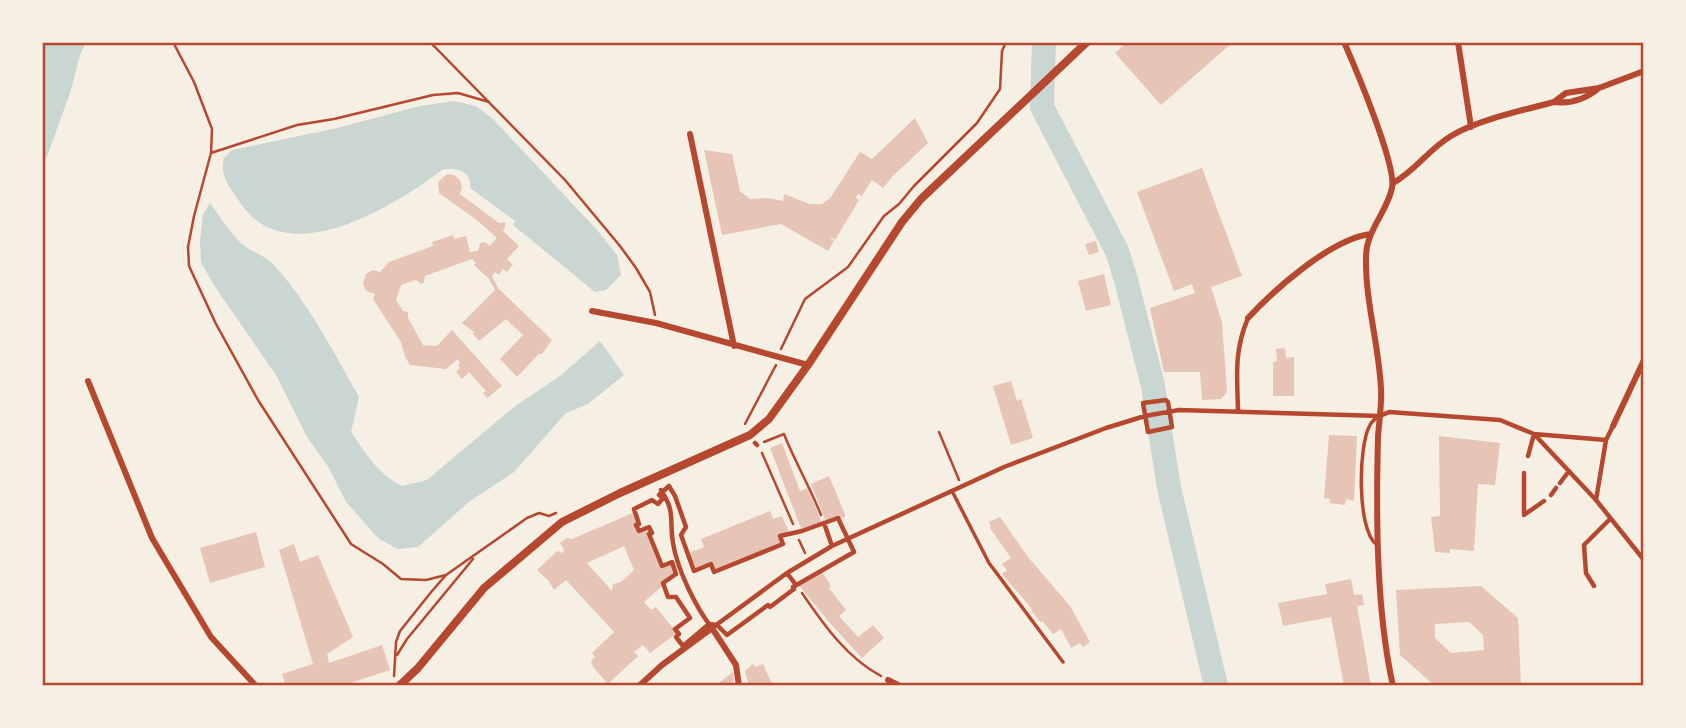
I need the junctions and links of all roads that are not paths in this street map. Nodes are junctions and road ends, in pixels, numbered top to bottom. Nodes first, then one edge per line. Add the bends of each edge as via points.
1 (1087, 42) edge
2 (1344, 42) edge
3 (1458, 42) edge
4 (1644, 71) edge
5 (1471, 127) junction
6 (690, 134) dead end
7 (1393, 183) junction
8 (1370, 234) junction
9 (592, 311) dead end
10 (1248, 318) joint
11 (734, 345) junction
12 (1644, 360) edge
13 (808, 365) junction
14 (88, 381) dead end
15 (1238, 410) junction
16 (1170, 411) junction
17 (1145, 416) junction
18 (1380, 416) junction
19 (1613, 426) joint
20 (1534, 434) junction
21 (1606, 440) junction
22 (1528, 456) dead end
23 (1569, 471) junction
24 (1524, 473) dead end
25 (662, 491) junction
26 (952, 491) junction
27 (1550, 495) dead end
28 (1596, 500) junction
29 (1544, 501) dead end
30 (1610, 519) junction
31 (824, 523) junction
32 (848, 539) junction
33 (832, 546) junction
34 (1379, 547) junction
35 (1644, 560) edge
36 (787, 573) junction
37 (796, 585) junction
38 (1594, 586) dead end
39 (713, 626) junction
40 (1063, 662) dead end
41 (888, 680) road end
42 (396, 683) edge
43 (256, 686) edge
44 (639, 686) edge
45 (739, 686) edge
46 (900, 686) edge
47 (1393, 686) edge

1 - 13 street via 921,199
2 - 7 street
3 - 5 street
4 - 5 street via 1578,100 1554,102
5 - 7 street via 1452,135
6 - 11 street
7 - 8 street
8 - 10 street via 1320,256
8 - 18 street via 1366,258 1381,383
9 - 11 street
10 - 15 street via 1236,355
11 - 13 street
12 - 19 street
13 - 42 street via 769,419 750,435 620,493 552,530 484,588 418,668
14 - 43 street via 152,538 211,637
15 - 16 street
15 - 18 street
16 - 17 street
16 - 17 street via 1166,400 1143,403
16 - 17 street via 1172,427 1148,432
17 - 26 street via 1069,441
18 - 20 street via 1389,412 1500,420
18 - 34 street
18 - 34 lane via 1370,424 1367,435 1362,494 1365,527 1369,539
19 - 21 street
20 - 21 street
20 - 22 street
20 - 23 street
21 - 28 street
23 - 27 street
23 - 28 street
24 - 29 street via 1524,515
25 - 31 street via 669,486 675,496 686,527 681,535 694,571 711,565 714,572 783,544 780,536
25 - 39 street via 671,513 672,541 689,589
25 - 39 street via 659,504 652,500 634,509 639,531 649,527 662,566 672,562 676,574 663,583 668,597 676,597 690,618 675,629 676,637 683,646
26 - 32 street
26 - 40 lane via 989,563
28 - 30 street
30 - 35 street
30 - 38 street via 1584,545 1586,573
31 - 32 street via 838,518
31 - 33 street
32 - 33 street
32 - 37 street via 854,552
33 - 36 street
34 - 47 street via 1386,652
36 - 37 street
36 - 39 street
37 - 39 street via 727,635
39 - 44 street
39 - 45 street via 736,665
41 - 46 street

